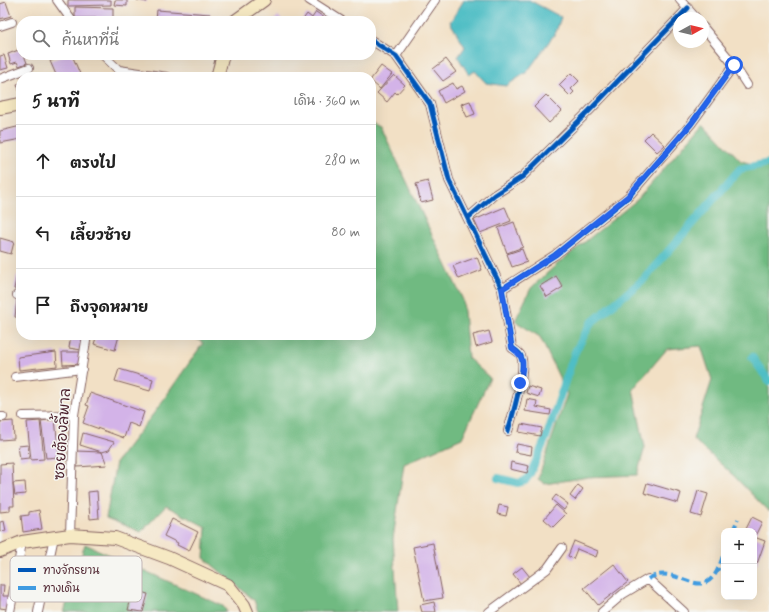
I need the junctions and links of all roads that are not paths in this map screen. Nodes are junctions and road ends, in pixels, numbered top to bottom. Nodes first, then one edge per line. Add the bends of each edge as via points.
1 (57, 0) edge
2 (264, 0) edge
3 (309, 0) edge
4 (435, 0) edge
5 (680, 0) edge
6 (688, 8) junction
7 (691, 12) edge
8 (68, 16) edge
9 (242, 16) edge
10 (334, 16) edge
11 (12, 22) dead end
12 (0, 26) edge
13 (709, 34) edge
14 (376, 43) edge
15 (396, 56) junction
16 (109, 60) edge
17 (222, 60) edge
18 (734, 65) junction
19 (29, 68) dead end
20 (120, 70) joint
21 (18, 72) edge
22 (133, 72) edge
23 (218, 72) edge
24 (16, 73) edge
25 (0, 79) edge
26 (747, 85) dead end
27 (16, 105) edge
28 (0, 108) edge
29 (468, 218) junction
30 (502, 289) junction
31 (87, 340) edge
32 (82, 369) junction
33 (15, 377) dead end
34 (74, 415) junction
35 (24, 416) dead end
36 (508, 431) dead end
37 (70, 535) junction
38 (54, 537) junction
39 (22, 542) junction
40 (562, 548) dead end
41 (0, 551) edge
42 (20, 556) edge
43 (50, 556) edge
44 (12, 602) edge
45 (40, 602) edge
46 (10, 612) edge
47 (38, 612) edge
48 (247, 612) edge
49 (489, 612) edge
50 (602, 612) edge
51 (684, 612) edge

1 - 8 street
2 - 9 street
3 - 10 street
4 - 15 street
5 - 6 street
6 - 7 street
6 - 29 street via 522,177 494,194
11 - 12 street
13 - 18 street
14 - 15 street
15 - 29 street via 430,104 450,180
16 - 20 street
17 - 23 street
18 - 26 street
18 - 30 street via 691,124 628,196 555,255
19 - 21 street
20 - 22 street
24 - 25 street
27 - 28 street
29 - 30 street
30 - 36 street via 512,348 521,355 523,364
31 - 32 street, ซอยต้องลี้พาล
32 - 33 street
32 - 34 street, ซอยต้องลี้พาล
34 - 35 street
34 - 37 street, ซอยต้องลี้พาล
37 - 38 street
37 - 48 street via 115,538 169,558 228,585
38 - 39 street
38 - 43 street
39 - 41 street
39 - 42 street
40 - 49 street via 546,569
44 - 46 street
45 - 47 street
50 - 51 street via 623,594 648,579

